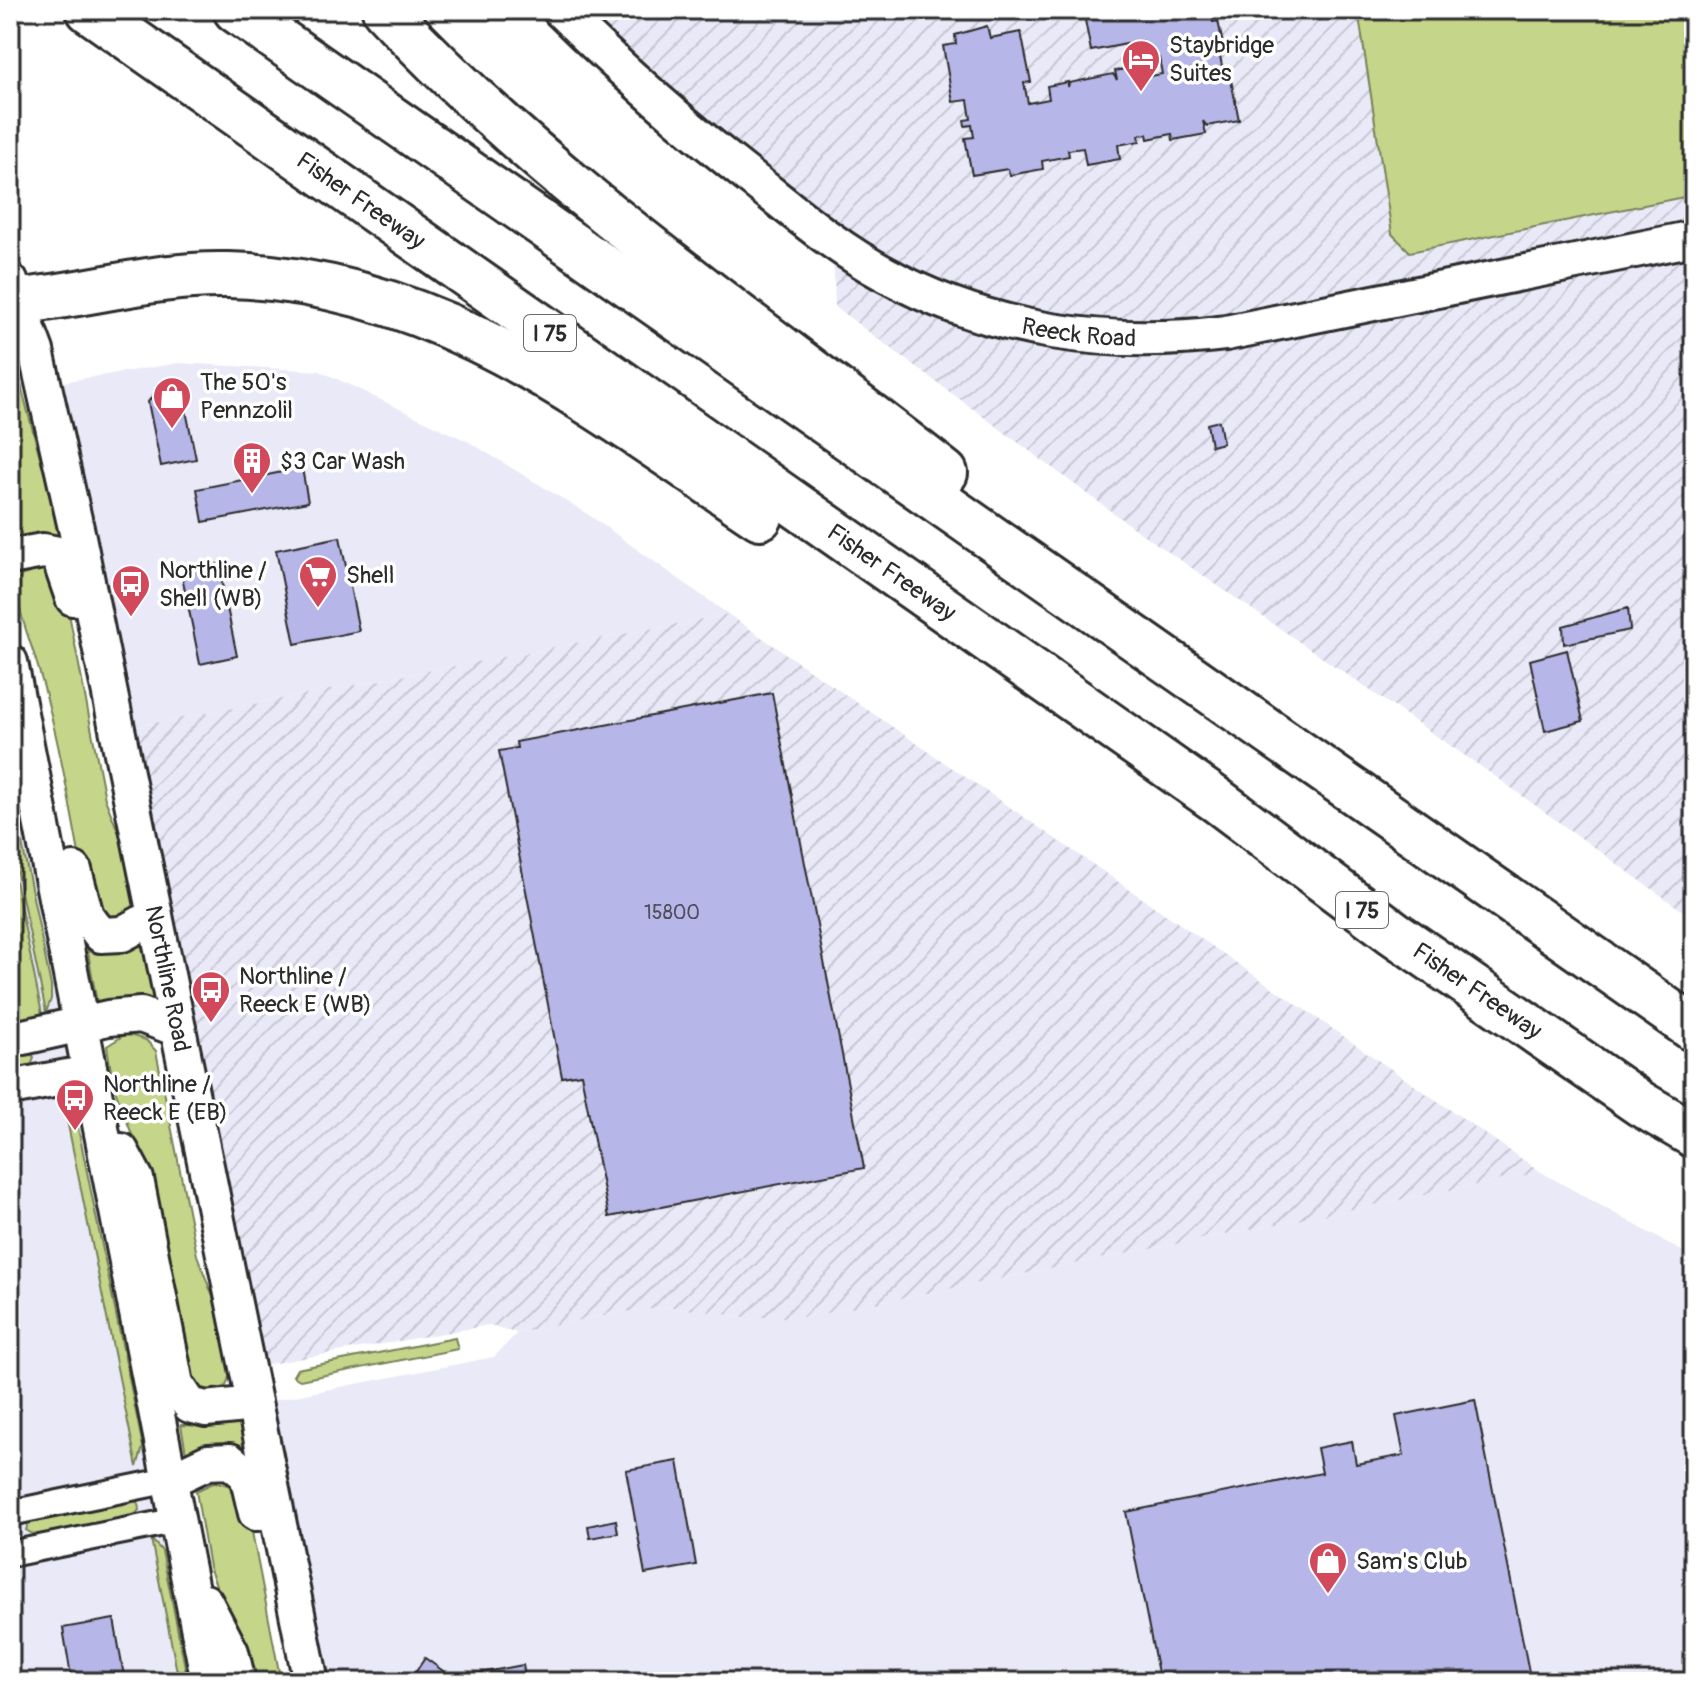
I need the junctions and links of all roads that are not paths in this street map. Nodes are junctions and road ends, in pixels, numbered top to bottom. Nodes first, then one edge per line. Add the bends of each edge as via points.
1 (89, 10) edge
2 (236, 10) edge
3 (385, 10) edge
4 (560, 10) edge
5 (1694, 238) edge
6 (12, 296) edge
7 (10, 557) edge
8 (1067, 592) junction
9 (10, 644) edge
10 (1011, 657) junction
11 (10, 662) edge
12 (137, 827) junction
13 (155, 916) junction
14 (80, 1026) junction
15 (178, 1029) junction
16 (1694, 1029) edge
17 (10, 1040) edge
18 (10, 1088) edge
19 (92, 1088) junction
20 (1694, 1135) edge
21 (254, 1404) junction
22 (170, 1480) junction
23 (10, 1513) edge
24 (178, 1520) junction
25 (10, 1552) edge
26 (186, 1566) junction
27 (209, 1682) edge
28 (238, 1682) edge
29 (289, 1682) edge
30 (311, 1682) edge

1 - 10 highway, Fisher Freeway / I 75
2 - 8 highway
3 - 8 highway via 547,164 760,336 987,506
4 - 5 main road, Reeck Road via 692,132 834,243 940,301 1045,331 1154,340 1226,333
6 - 10 highway via 59,297 148,278 229,275 320,285 405,306 526,363 848,575
6 - 12 main road, Northline Road via 36,351
7 - 12 main road via 58,554 67,571 112,788
8 - 16 highway
9 - 13 main road via 41,706 86,916 92,927 110,936
10 - 20 highway, Fisher Freeway / I 75 via 1218,801 1394,933
11 - 14 main road
12 - 13 main road, Northline Road
13 - 15 main road, Northline Road
14 - 15 main road via 141,1015
14 - 17 main road
14 - 19 main road
15 - 21 main road, Northline Road
18 - 19 main road
19 - 21 main road via 136,1179 176,1384 190,1405 206,1409
19 - 22 main road
21 - 30 main road, Northline Road
22 - 23 street
22 - 24 main road
22 - 29 main road via 217,1461 240,1466 247,1475
24 - 25 street
24 - 26 main road
26 - 27 main road
26 - 28 main road via 231,1652

